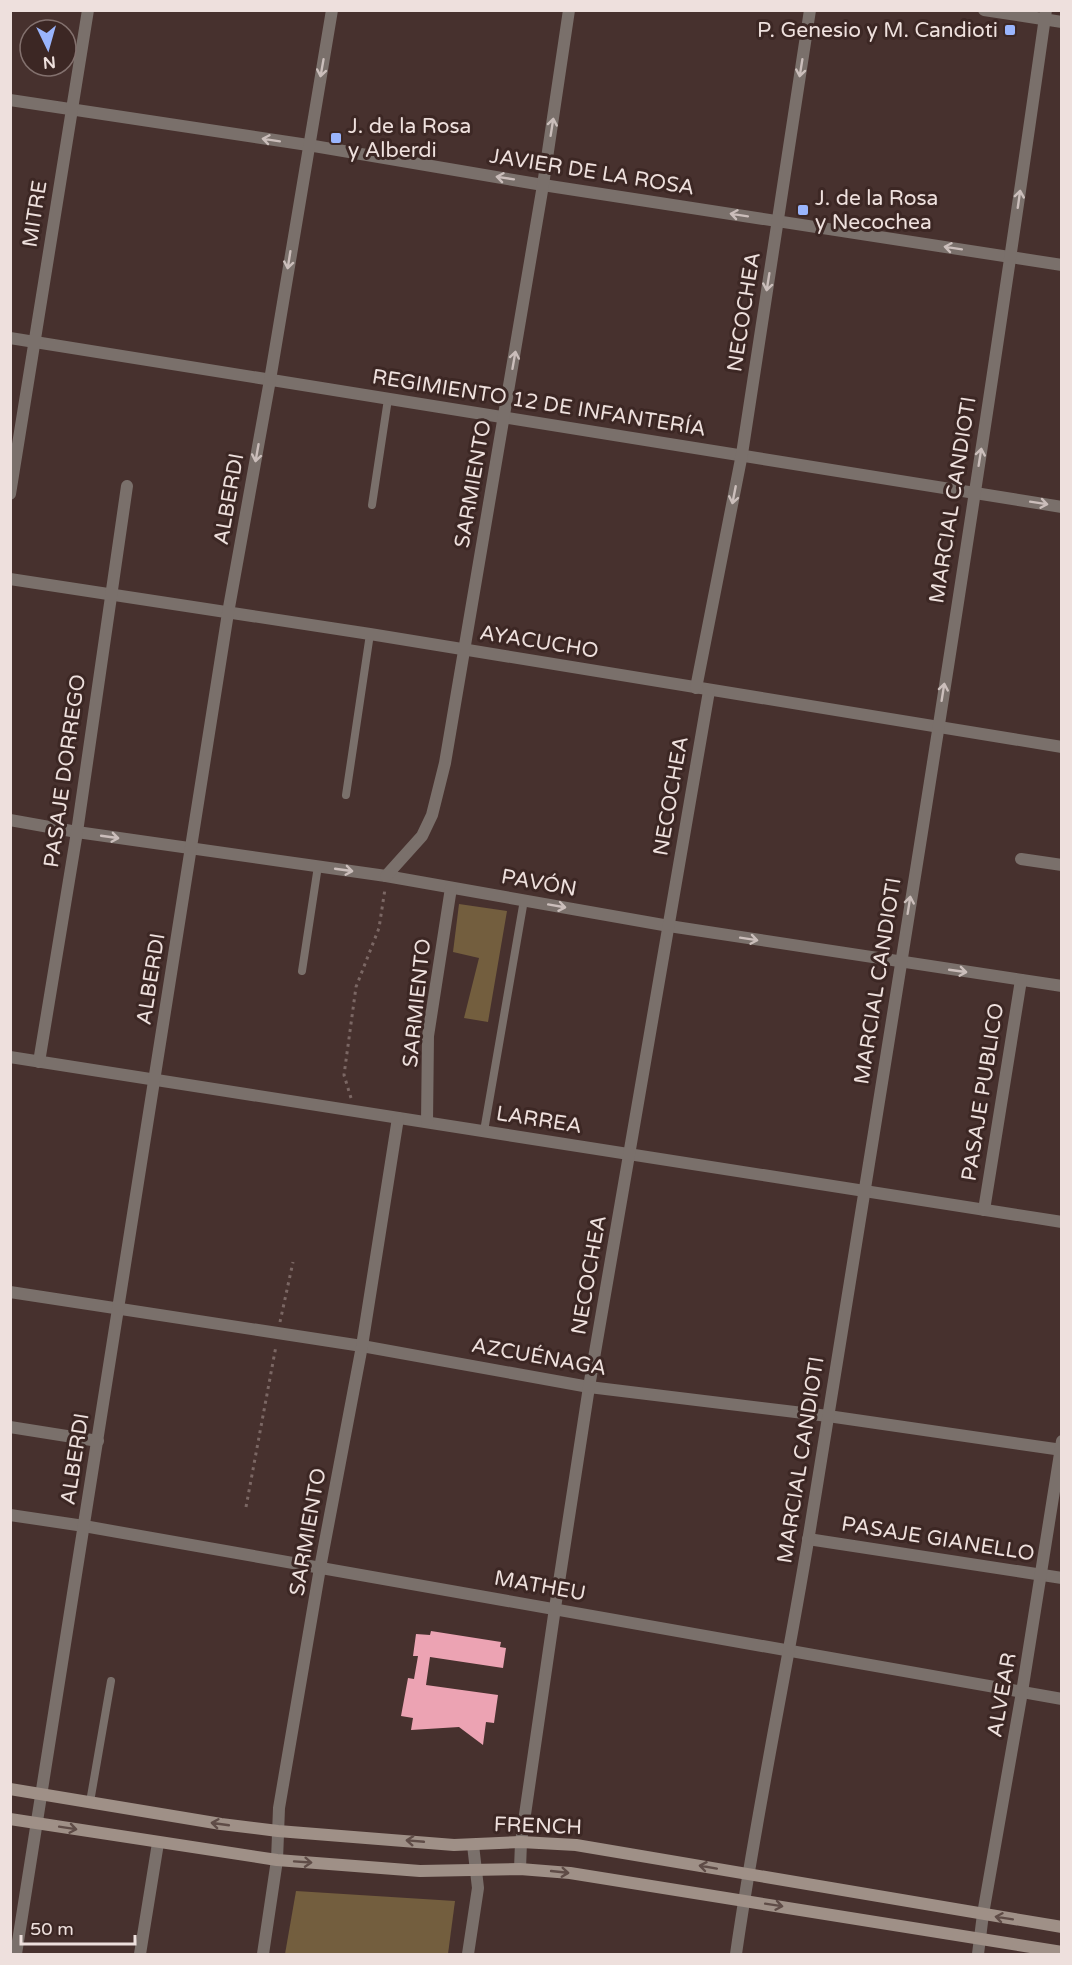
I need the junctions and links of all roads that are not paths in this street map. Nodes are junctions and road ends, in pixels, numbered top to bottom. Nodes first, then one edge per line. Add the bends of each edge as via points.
1 (88, 10) edge
2 (332, 10) edge
3 (569, 10) edge
4 (810, 10) edge
5 (984, 10) edge
6 (1045, 15) edge
7 (1062, 22) edge
8 (10, 100) edge
9 (71, 109) junction
10 (308, 145) junction
11 (543, 184) junction
12 (777, 220) junction
13 (1011, 256) junction
14 (1062, 265) edge
15 (10, 338) edge
16 (35, 342) junction
17 (270, 380) junction
18 (388, 399) junction
19 (504, 417) junction
20 (742, 454) junction
21 (127, 486) dead end
22 (975, 493) junction
23 (10, 494) edge
24 (372, 505) dead end
25 (1062, 507) edge
26 (10, 579) edge
27 (111, 594) junction
28 (228, 613) junction
29 (370, 634) junction
30 (464, 650) junction
31 (696, 688) junction
32 (709, 691) junction
33 (938, 726) junction
34 (1062, 747) edge
35 (346, 795) dead end
36 (10, 820) edge
37 (77, 832) junction
38 (191, 849) junction
39 (1021, 859) dead end
40 (318, 866) junction
41 (1062, 866) edge
42 (387, 876) junction
43 (451, 888) junction
44 (524, 900) junction
45 (669, 926) junction
46 (900, 963) junction
47 (302, 971) dead end
48 (1021, 980) junction
49 (1062, 986) edge
50 (10, 1058) edge
51 (39, 1062) junction
52 (154, 1080) junction
53 (398, 1118) junction
54 (427, 1122) junction
55 (484, 1131) junction
56 (629, 1154) junction
57 (865, 1191) junction
58 (984, 1210) junction
59 (1062, 1222) edge
60 (10, 1292) edge
61 (119, 1308) junction
62 (362, 1346) junction
63 (589, 1387) junction
64 (828, 1416) junction
65 (10, 1427) edge
66 (98, 1441) junction
67 (1061, 1447) edge
68 (10, 1515) edge
69 (84, 1526) junction
70 (808, 1539) junction
71 (320, 1568) junction
72 (1041, 1575) junction
73 (1062, 1578) edge
74 (555, 1608) junction
75 (789, 1651) junction
76 (111, 1681) dead end
77 (1022, 1692) junction
78 (1062, 1699) edge
79 (10, 1789) edge
80 (42, 1794) junction
81 (90, 1802) junction
82 (10, 1819) edge
83 (36, 1823) junction
84 (278, 1831) junction
85 (521, 1842) junction
86 (158, 1843) junction
87 (473, 1845) junction
88 (277, 1860) junction
89 (477, 1869) junction
90 (520, 1869) junction
91 (747, 1874) junction
92 (744, 1900) junction
93 (983, 1914) junction
94 (1062, 1927) edge
95 (981, 1939) junction
96 (1062, 1952) edge
97 (16, 1954) edge
98 (140, 1954) edge
99 (263, 1954) edge
100 (468, 1954) edge
101 (736, 1954) edge
102 (978, 1954) edge

1 - 9 street, MITRE
2 -> 10 street, ALBERDI
11 -> 3 street, SARMIENTO
4 -> 12 street, NECOCHEA
5 - 6 street
6 - 7 street
13 -> 6 street, MARCIAL CANDIOTI
8 - 9 street, JAVIER DE LA ROSA
10 -> 9 street, JAVIER DE LA ROSA
9 - 16 street, MITRE
11 -> 10 street, JAVIER DE LA ROSA
10 -> 17 street, ALBERDI
12 -> 11 street, JAVIER DE LA ROSA
19 -> 11 street, SARMIENTO
13 -> 12 street, JAVIER DE LA ROSA
12 -> 20 street, NECOCHEA
13 - 14 street, JAVIER DE LA ROSA
22 -> 13 street, MARCIAL CANDIOTI
15 - 16 street, REGIMIENTO 12 DE INFANTERÍA
16 - 17 street, REGIMIENTO 12 DE INFANTERÍA
16 - 23 street, MITRE
17 - 18 street, REGIMIENTO 12 DE INFANTERÍA
17 -> 28 street, ALBERDI
18 - 19 street, REGIMIENTO 12 DE INFANTERÍA
18 - 24 lane
19 - 20 street, REGIMIENTO 12 DE INFANTERÍA
19 - 30 street, SARMIENTO
20 - 22 street, REGIMIENTO 12 DE INFANTERÍA
20 -> 31 street, NECOCHEA
21 - 27 street, PASAJE DORREGO
22 -> 25 street, REGIMIENTO 12 DE INFANTERÍA
33 -> 22 street, MARCIAL CANDIOTI
26 - 27 street, AYACUCHO
27 - 28 street, AYACUCHO
27 - 37 street, PASAJE DORREGO
28 - 29 street, AYACUCHO
28 - 38 street, ALBERDI
29 - 30 street, AYACUCHO
29 - 35 lane
30 - 31 street, AYACUCHO
30 - 42 street, SARMIENTO via 432,815 422,836
31 - 32 street, AYACUCHO
32 - 33 street, AYACUCHO
32 - 45 street, NECOCHEA
33 - 34 street, AYACUCHO
46 -> 33 street, MARCIAL CANDIOTI
36 - 37 street, PAVÓN
37 -> 38 street, PAVÓN
37 - 51 street, PASAJE DORREGO
38 - 40 street, PAVÓN
38 - 52 street, ALBERDI
39 - 41 street
40 -> 42 street, PAVÓN
40 - 47 lane
42 - 43 street, PAVÓN
43 - 44 street, PAVÓN
43 - 54 street, SARMIENTO via 428,1036
44 -> 45 street, PAVÓN
44 - 55 lane
45 -> 46 street, PAVÓN
45 - 56 street, NECOCHEA
46 -> 48 street, PAVÓN
46 - 57 street, MARCIAL CANDIOTI
48 - 49 street, PAVÓN
48 - 58 street, PASAJE PUBLICO
50 - 51 street, LARREA
51 - 52 street, LARREA
52 - 53 street, LARREA
52 - 61 street, ALBERDI
53 - 54 street, LARREA
53 - 62 street, SARMIENTO
54 - 55 street, LARREA
55 - 56 street, LARREA
56 - 57 street, LARREA
56 - 63 street, NECOCHEA
57 - 58 street, LARREA
57 - 64 street, MARCIAL CANDIOTI
58 - 59 street, LARREA
60 - 61 street, AZCUÉNAGA
61 - 62 street, AZCUÉNAGA
61 - 66 street, ALBERDI
62 - 63 street, AZCUÉNAGA
62 - 71 street, SARMIENTO
63 - 64 street, AZCUÉNAGA
63 - 74 street, NECOCHEA
64 - 67 street, AZCUÉNAGA
64 - 70 street, MARCIAL CANDIOTI
65 - 66 street
66 - 69 street, ALBERDI
67 - 72 street, ALVEAR
68 - 69 street, MATHEU
69 - 71 street, MATHEU
69 - 80 street, ALBERDI
70 - 72 street, PASAJE GIANELLO
70 - 75 street, MARCIAL CANDIOTI
71 - 74 street, MATHEU
71 - 84 street, SARMIENTO
72 - 73 street, PASAJE GIANELLO
72 - 77 street, ALVEAR
74 - 75 street, MATHEU
74 - 85 street, NECOCHEA
75 - 77 street, MATHEU
75 - 91 street, MARCIAL CANDIOTI
76 - 81 lane
77 - 78 street, MATHEU
77 - 93 street, ALVEAR
79 - 80 main road, FRENCH
80 - 81 main road, FRENCH
80 - 83 street, ALBERDI
84 -> 81 main road, FRENCH
82 - 83 main road, FRENCH
83 -> 86 main road, FRENCH
83 - 97 street, ALBERDI
87 -> 84 main road, FRENCH
84 - 88 street, SARMIENTO
85 - 87 main road, FRENCH
85 - 90 street, NECOCHEA
91 -> 85 main road, FRENCH via 576,1845
86 - 88 main road, FRENCH
86 - 98 street
87 - 89 street
88 -> 89 main road, FRENCH via 420,1871
88 - 99 street, SARMIENTO
89 - 90 main road, FRENCH
89 - 100 street
90 -> 92 main road, FRENCH
91 - 92 street, MARCIAL CANDIOTI
91 - 93 main road, FRENCH
92 -> 95 main road, FRENCH
92 - 101 street, MARCIAL CANDIOTI
94 -> 93 main road, FRENCH
93 - 95 street, ALVEAR
95 - 96 main road, FRENCH
95 - 102 street, ALVEAR

